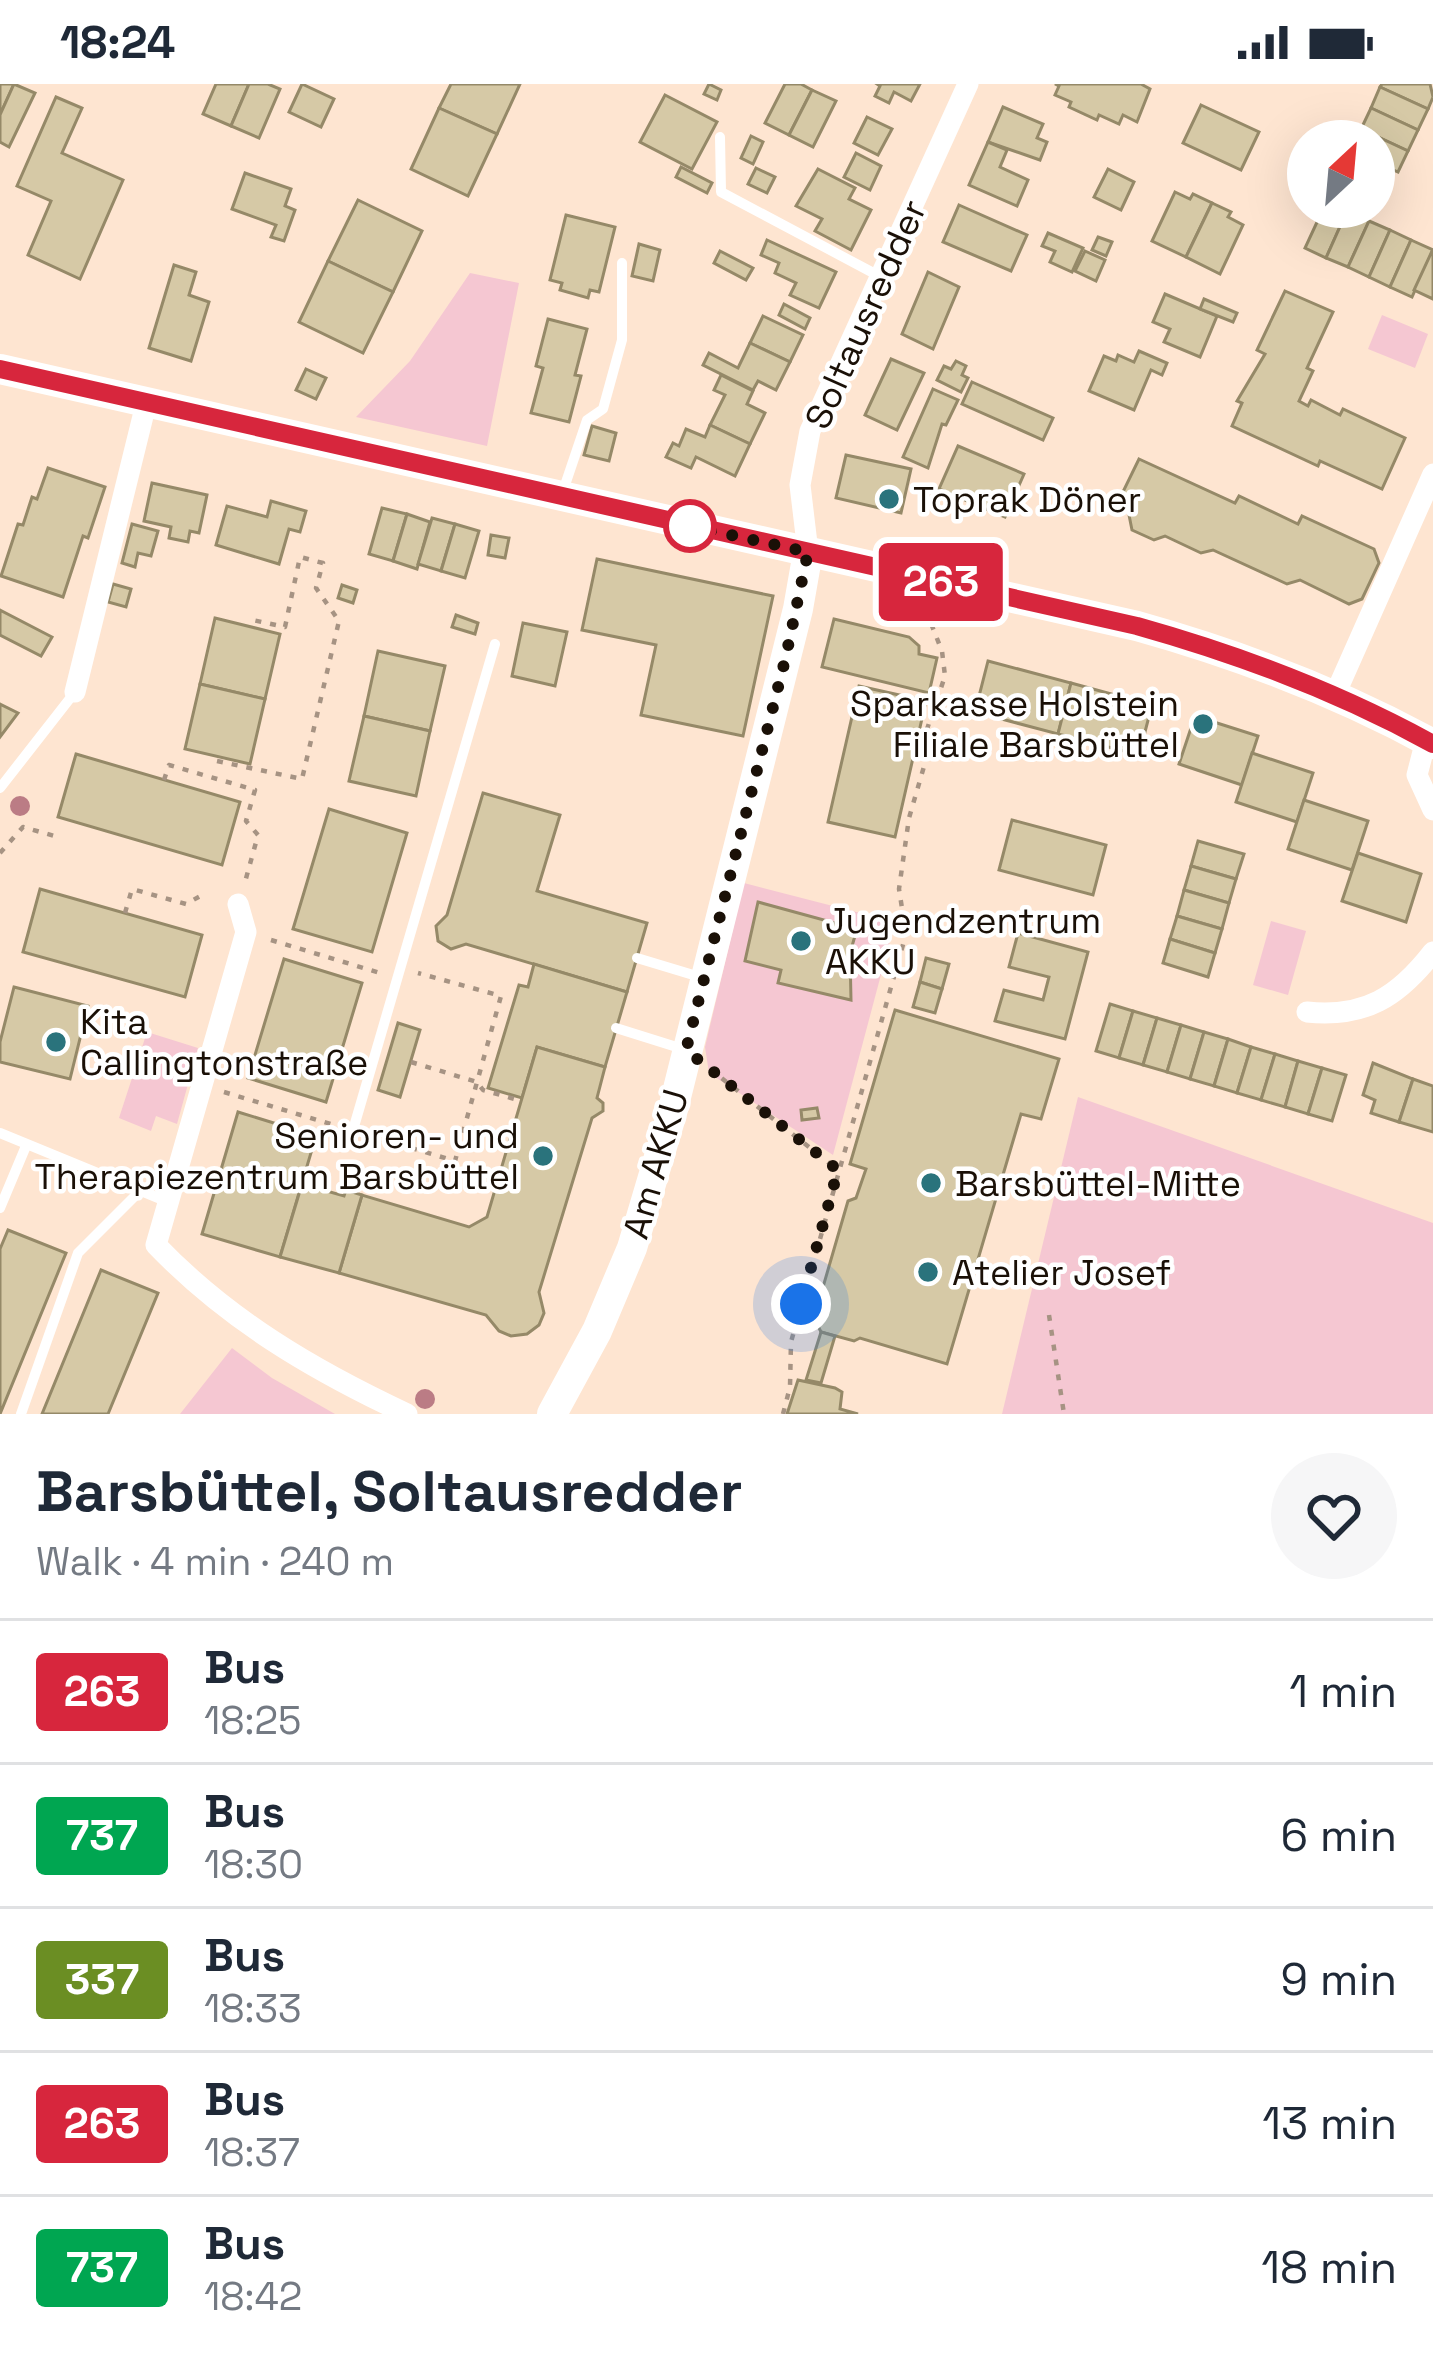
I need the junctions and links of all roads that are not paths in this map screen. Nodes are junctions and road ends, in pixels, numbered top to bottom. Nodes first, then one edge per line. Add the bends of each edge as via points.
1 (968, 84) edge
2 (720, 137) dead end
3 (622, 262) dead end
4 (881, 277) junction
5 (0, 369) edge
6 (146, 404) junction
7 (1433, 475) edge
8 (561, 497) junction
9 (808, 552) junction
10 (495, 644) dead end
11 (75, 692) joint
12 (1334, 698) junction
13 (1429, 742) edge
14 (0, 788) edge
15 (1433, 810) edge
16 (238, 904) road end
17 (1433, 952) edge
18 (637, 958) dead end
19 (704, 978) junction
20 (1307, 1012) dead end
21 (616, 1028) dead end
22 (686, 1050) junction
23 (353, 1130) road end
24 (0, 1133) edge
25 (26, 1146) junction
26 (139, 1193) junction
27 (168, 1202) junction
28 (0, 1208) edge
29 (21, 1414) edge
30 (407, 1414) edge
31 (552, 1414) edge

1 - 4 street, Soltausredder
2 - 4 lane via 721,192
3 - 8 lane via 622,340 603,410 587,420
4 - 9 street, Soltausredder via 810,431 800,485
5 - 6 street
6 - 8 street
6 - 11 street
7 - 12 street
8 - 9 street
9 - 12 street via 1183,639
9 - 19 street, Am AKKU
10 - 23 lane
11 - 14 lane
12 - 13 street
13 - 15 street via 1417,775
16 - 27 street via 246,932
17 - 20 street via 1378,1003 1343,1016
18 - 19 lane
19 - 22 street, Am AKKU
21 - 22 lane
22 - 31 street, Am AKKU via 632,1248
24 - 25 lane
25 - 26 lane
25 - 28 lane
26 - 27 lane
26 - 29 lane via 78,1253
27 - 30 street via 156,1245 200,1290 274,1343

